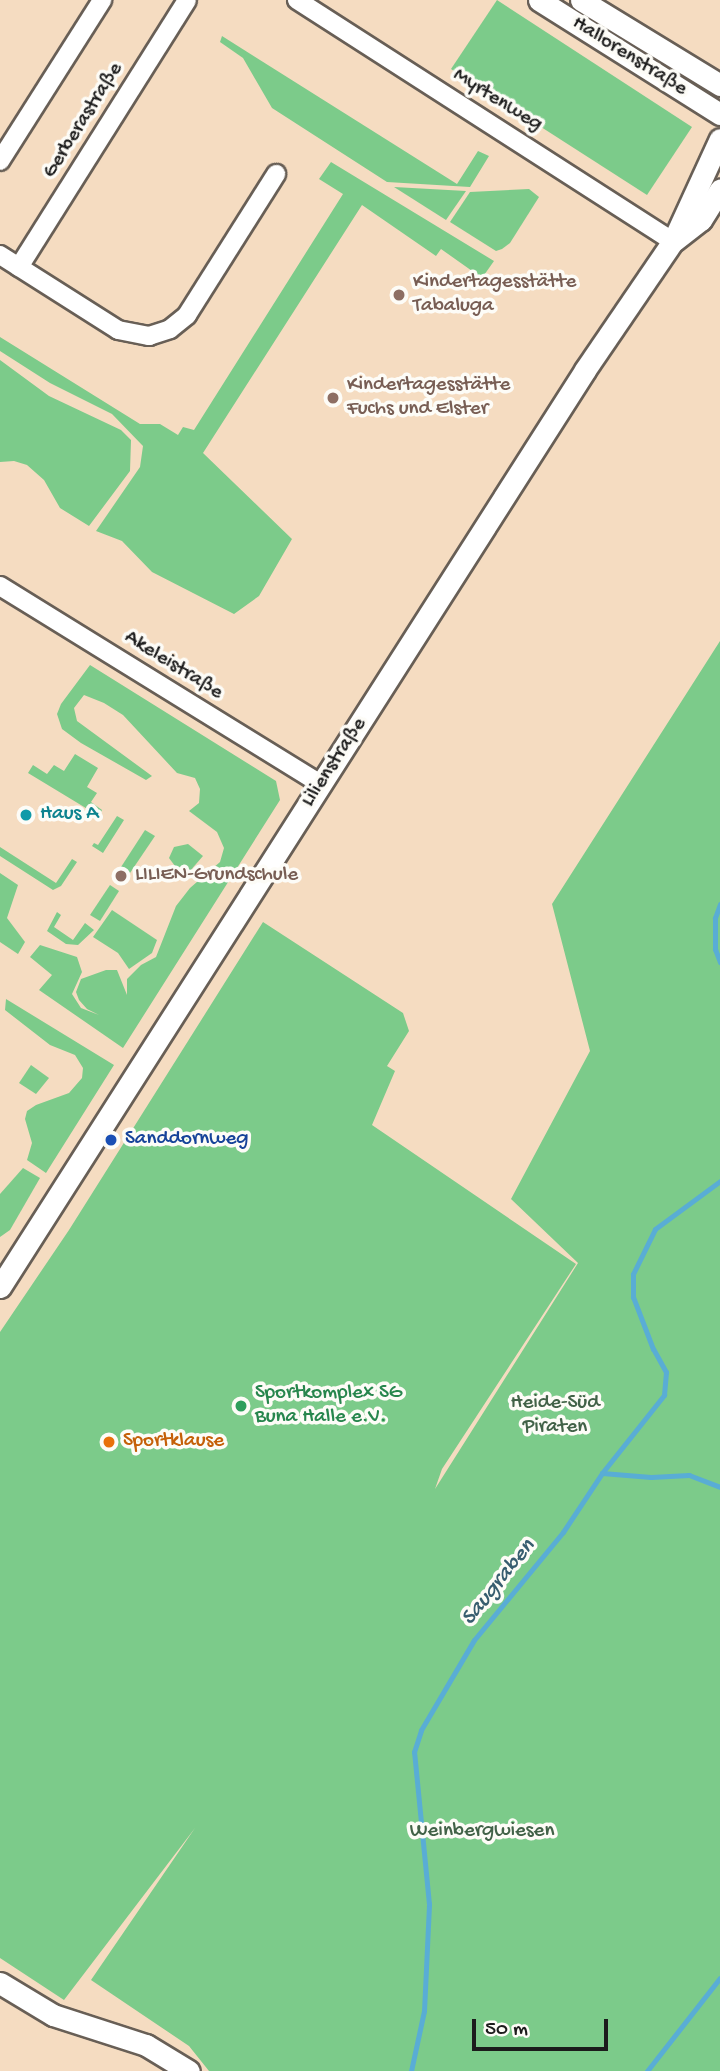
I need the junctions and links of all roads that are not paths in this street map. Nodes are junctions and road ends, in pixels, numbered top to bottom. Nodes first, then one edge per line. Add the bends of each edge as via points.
1 (102, 0) edge
2 (187, 0) edge
3 (297, 0) edge
4 (539, 0) edge
5 (581, 0) edge
6 (720, 85) edge
7 (720, 114) edge
8 (720, 139) edge
9 (0, 161) edge
10 (276, 174) dead end
11 (720, 190) edge
12 (673, 241) junction
13 (0, 255) edge
14 (19, 267) junction
15 (0, 586) edge
16 (321, 784) junction
17 (0, 1287) edge
18 (0, 1983) edge
19 (189, 2071) edge

1 - 9 street
2 - 14 street, Gerberastraße
3 - 12 street, Myrtenweg
4 - 7 street, Hallorenstraße
5 - 6 street, Hallorenstraße
8 - 12 street, Lilienstraße
10 - 14 street via 187,315 149,336 118,330
11 - 12 street, Lilienstraße via 701,220
12 - 16 street, Lilienstraße via 585,370
13 - 14 street
15 - 16 street, Akeleistraße
16 - 17 street, Lilienstraße
18 - 19 street via 53,2015 146,2045

